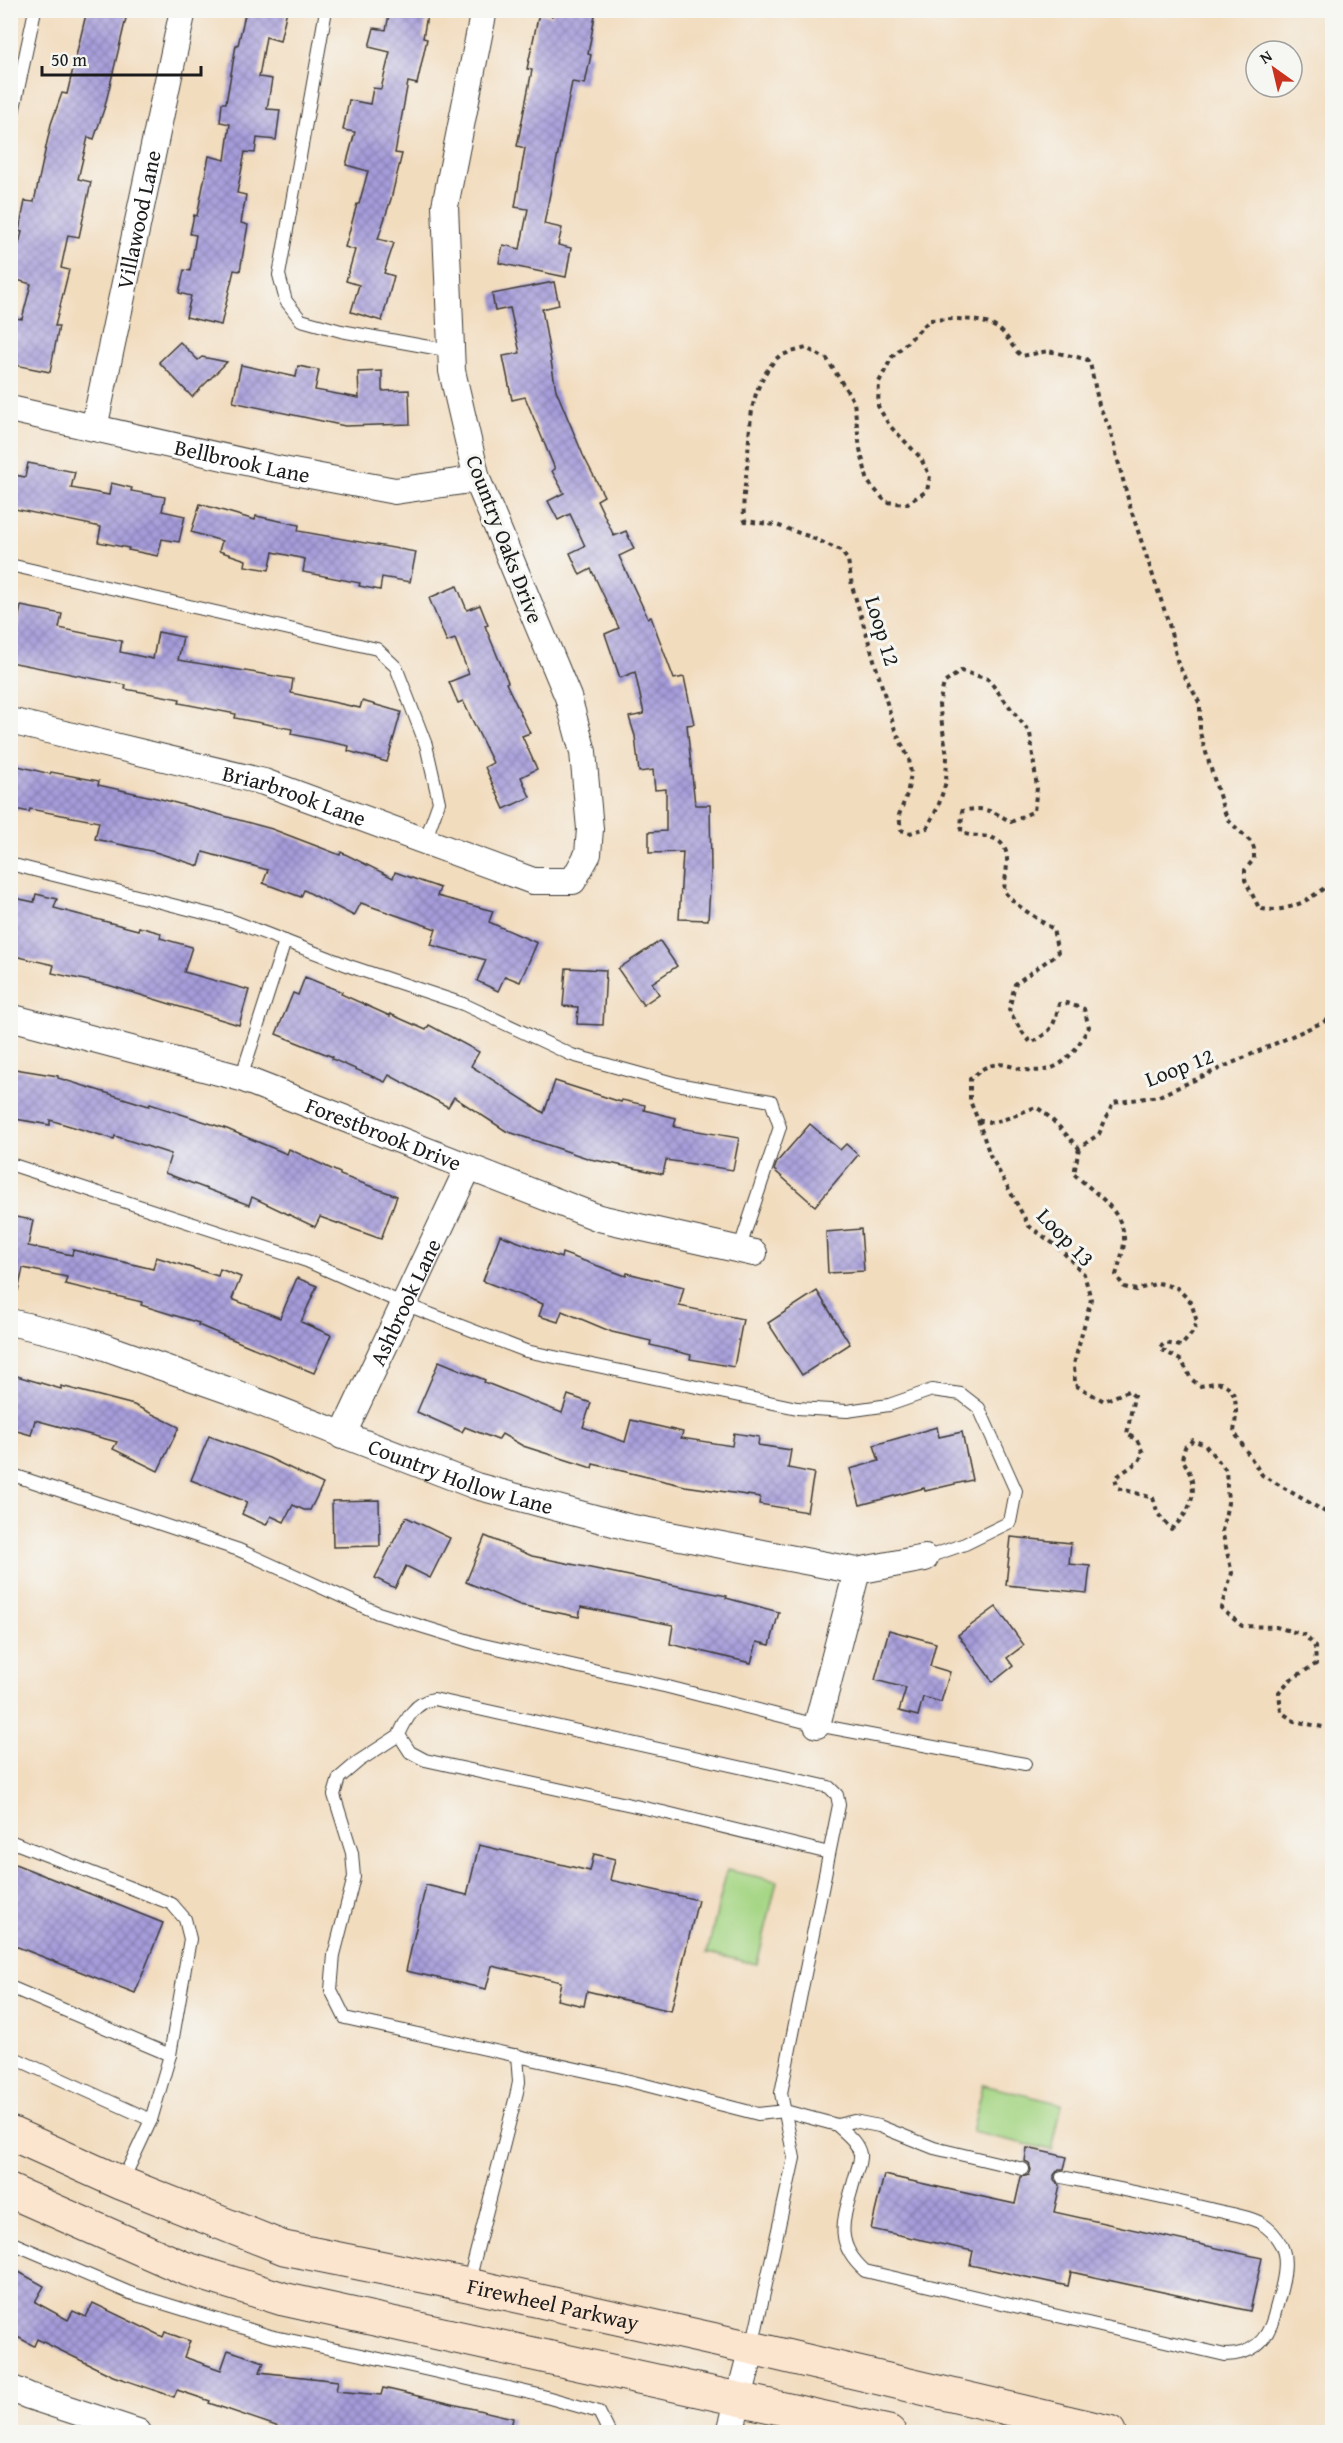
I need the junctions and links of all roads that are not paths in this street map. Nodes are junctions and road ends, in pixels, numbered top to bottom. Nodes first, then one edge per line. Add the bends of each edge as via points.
1 (35, 10) edge
2 (183, 10) edge
3 (326, 10) edge
4 (484, 10) edge
5 (10, 127) edge
6 (451, 351) junction
7 (10, 409) edge
8 (94, 428) junction
9 (477, 479) junction
10 (10, 565) edge
11 (10, 722) edge
12 (425, 841) junction
13 (10, 864) edge
14 (573, 881) joint
15 (285, 941) junction
16 (10, 1017) edge
17 (241, 1078) junction
18 (10, 1164) edge
19 (468, 1168) junction
20 (746, 1251) joint
21 (404, 1304) junction
22 (10, 1322) edge
23 (342, 1436) junction
24 (10, 1474) edge
25 (924, 1558) joint
26 (857, 1571) junction
27 (817, 1725) junction
28 (399, 1735) junction
29 (1025, 1764) dead end
30 (10, 1841) edge
31 (829, 1853) junction
32 (10, 1987) edge
33 (170, 2055) junction
34 (517, 2055) junction
35 (10, 2056) edge
36 (785, 2111) junction
37 (151, 2120) junction
38 (837, 2125) junction
39 (10, 2133) edge
40 (1023, 2169) dead end
41 (1062, 2177) dead end
42 (121, 2183) junction
43 (10, 2191) edge
44 (91, 2226) junction
45 (10, 2242) edge
46 (468, 2285) junction
47 (752, 2348) junction
48 (10, 2388) edge
49 (738, 2398) junction
50 (138, 2433) edge
51 (609, 2433) edge
52 (730, 2433) edge
53 (889, 2433) edge
54 (1109, 2433) edge

1 - 5 lane
2 - 8 street, Villawood Lane
3 - 6 lane via 279,275 286,301 301,320
4 - 6 street, Country Oaks Drive via 445,206
6 - 9 street, Country Oaks Drive via 452,371
7 - 8 street, Bellbrook Lane
8 - 9 street, Bellbrook Lane via 394,491
9 - 14 street, Country Oaks Drive via 568,697 583,752 590,829 588,854
10 - 12 lane via 377,649 396,667 426,745 438,802
11 - 12 street, Briarbrook Lane via 264,782
12 - 14 street, Briarbrook Lane via 533,881
13 - 15 lane via 228,919
15 - 17 lane
15 - 20 lane via 463,1004 572,1055 676,1084 771,1101 780,1127
16 - 17 street, Forestbrook Drive
17 - 19 street, Forestbrook Drive
18 - 21 lane via 307,1261
19 - 20 street, Forestbrook Drive via 599,1218
19 - 21 street, Ashbrook Lane
21 - 23 street, Ashbrook Lane
21 - 25 lane via 526,1351 797,1408 847,1411 889,1405 932,1390 961,1394 979,1408 1016,1491 1010,1522
22 - 23 street, Country Hollow Lane via 85,1340
23 - 26 street, Country Hollow Lane via 476,1486 617,1524
24 - 27 lane via 239,1550 378,1613 479,1644
25 - 26 street, Country Hollow Lane
26 - 27 street
27 - 29 lane
28 - 31 lane via 410,1752 426,1760
28 - 31 lane via 412,1712 434,1699 829,1787 837,1795 839,1805
28 - 34 lane via 339,1778 334,1796 352,1853 354,1877 334,1955 331,1990 345,2018
30 - 33 lane via 172,1904 185,1919 190,1939
31 - 36 lane via 781,2093
32 - 33 lane
33 - 37 lane
34 - 36 lane via 758,2114
34 - 46 lane via 519,2082
35 - 37 lane
36 - 38 lane
36 - 47 lane via 794,2158
37 - 42 lane
38 - 40 lane via 854,2121 879,2126 934,2148
38 - 41 lane via 856,2142 861,2156 844,2223 844,2244 852,2260 865,2271 1225,2355 1253,2350 1265,2337 1285,2266 1282,2246 1273,2233 1260,2223
39 - 42 main road, Firewheel Parkway
42 - 44 main road
42 - 46 main road, Firewheel Parkway via 284,2248
43 - 44 main road
44 - 49 main road via 184,2268 283,2299
45 - 51 lane via 130,2293 270,2336 539,2395 599,2412
46 - 47 main road, Firewheel Parkway
47 - 49 street
47 - 54 main road, Firewheel Parkway
48 - 50 street
49 - 52 street
49 - 53 main road

